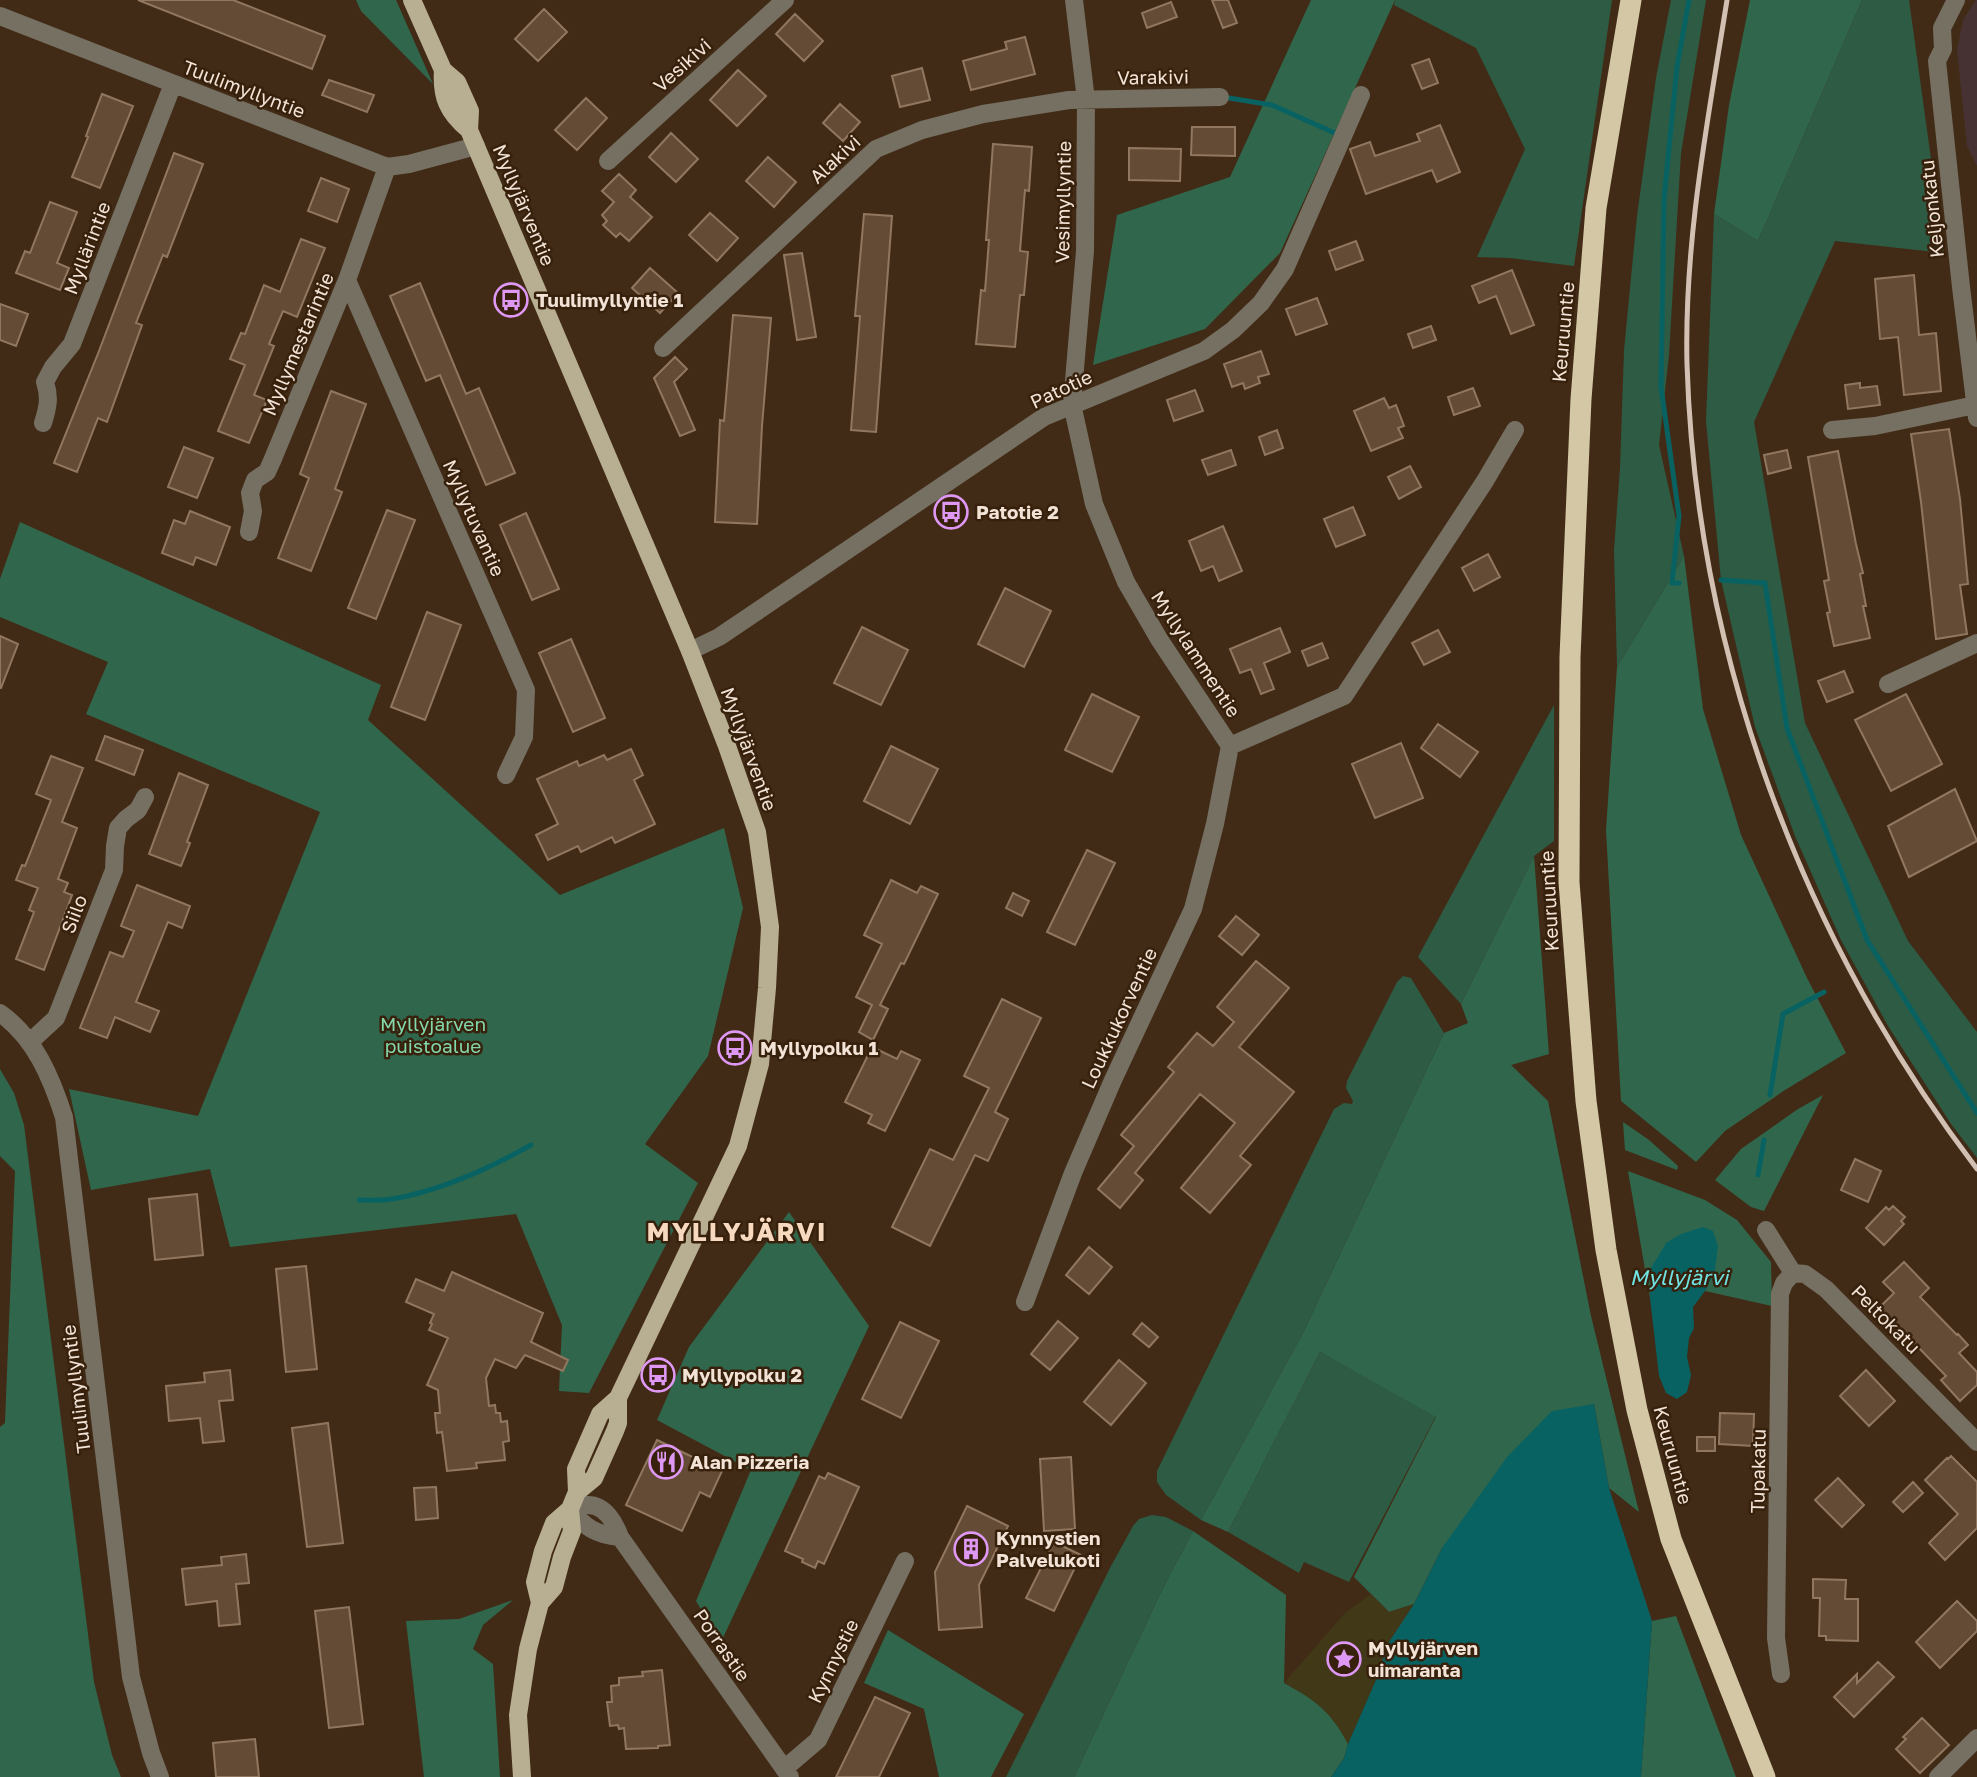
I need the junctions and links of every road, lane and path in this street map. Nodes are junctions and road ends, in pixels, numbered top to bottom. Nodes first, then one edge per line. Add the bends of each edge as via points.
1 (412, 0) edge
2 (785, 0) edge
3 (1074, 0) edge
4 (1631, 0) edge
5 (1956, 0) edge
6 (0, 16) edge
7 (173, 84) junction
8 (1361, 95) dead end
9 (1220, 97) dead end
10 (1086, 100) junction
11 (473, 138) junction
12 (608, 161) dead end
13 (387, 167) junction
14 (347, 280) junction
15 (663, 348) dead end
16 (1072, 404) junction
17 (1976, 411) edge
18 (43, 423) dead end
19 (1515, 430) dead end
20 (1832, 430) dead end
21 (249, 532) dead end
22 (1977, 643) edge
23 (690, 651) junction
24 (1888, 684) dead end
25 (1230, 746) junction
26 (506, 775) dead end
27 (145, 797) dead end
28 (0, 1013) edge
29 (30, 1042) junction
30 (1766, 1230) dead end
31 (1793, 1273) junction
32 (1025, 1302) dead end
33 (1977, 1442) edge
34 (574, 1500) junction
35 (905, 1561) dead end
36 (1782, 1674) dead end
37 (1977, 1738) edge
38 (787, 1773) edge
39 (160, 1777) edge
40 (522, 1777) edge
41 (1765, 1777) edge
42 (1938, 1777) edge

1 - 11 main road, Myllyjärventie via 443,70 457,82 470,111
2 - 12 street, Vesikivi
3 - 10 street, Vesimyllyntie
4 - 41 highway, Keuruuntie via 1597,208 1581,399 1570,657 1569,883 1586,1101 1606,1250 1637,1410 1671,1539
5 - 17 street, Keljonkatu via 1942,28 1944,49 1937,61
6 - 7 street, Tuulimyllyntie
7 - 13 street, Tuulimyllyntie
7 - 18 street, Myllärintie via 72,344 45,382 49,402
8 - 16 street, Patotie via 1285,269 1261,303 1204,351
9 - 10 street, Varakivi
10 - 15 street, Alakivi via 982,114 922,130 876,149
10 - 16 street, Vesimyllyntie via 1085,251
11 - 13 street via 409,164
11 - 23 main road, Myllyjärventie
13 - 14 street, Myllymestarintie
14 - 21 street, Myllymestarintie via 267,472 255,480
14 - 26 street, Myllytuvantie via 526,690 524,737
16 - 23 street, Patotie via 1044,417 719,637
16 - 25 street, Myllylammentie via 1094,504 1126,582
17 - 20 street
19 - 25 street, Myllylammentie via 1344,696
22 - 24 street
23 - 34 main road, Myllyjärventie via 757,832 770,927 760,1064 738,1146 618,1398 600,1415 576,1469
25 - 32 street, Loukkukorventie via 1193,909 1078,1161
27 - 29 street, Siilo via 118,828 114,870 56,1018
28 - 29 street, Tuulimyllyntie
29 - 39 street, Tuulimyllyntie via 51,1077 64,1117 131,1677
30 - 31 street
31 - 33 street, Peltokatu via 1805,1274 1826,1289
31 - 36 street, Tupakatu via 1780,1294 1776,1638
34 - 38 street, Porrastie via 583,1525 620,1537
34 - 40 main road via 554,1523 535,1582 540,1603 518,1716
35 - 38 street, Kynnystie via 818,1740
37 - 42 street

